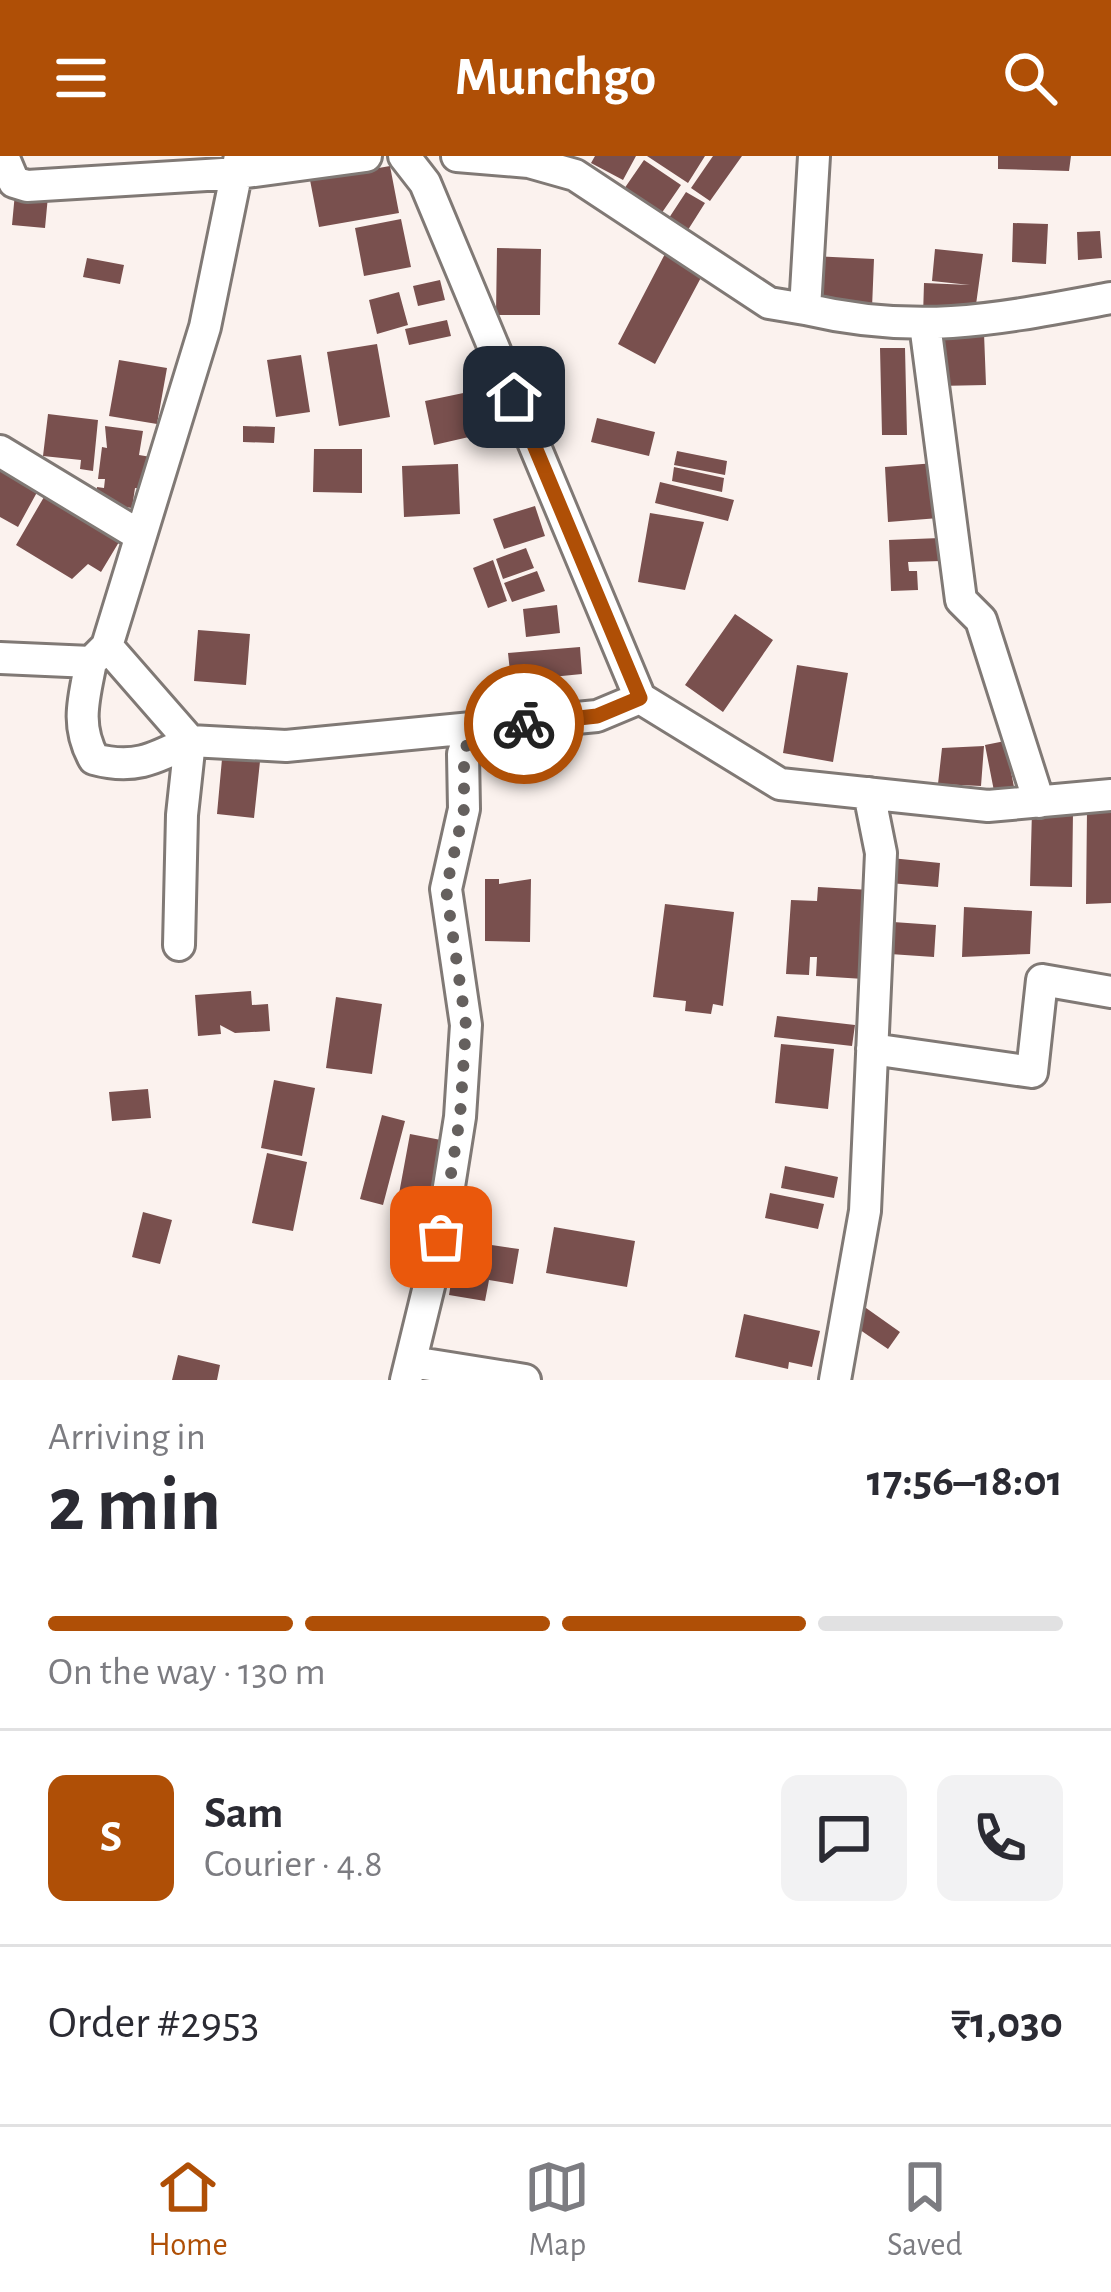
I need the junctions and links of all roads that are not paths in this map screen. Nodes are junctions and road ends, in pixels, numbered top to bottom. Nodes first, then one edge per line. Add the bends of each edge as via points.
1 (3, 156) edge
2 (366, 156) edge
3 (404, 156) edge
4 (457, 156) edge
5 (814, 156) edge
6 (240, 164) edge
7 (1111, 298) edge
8 (805, 309) junction
9 (925, 324) junction
10 (0, 451) edge
11 (139, 535) junction
12 (99, 654) junction
13 (0, 658) edge
14 (640, 698) junction
15 (472, 728) junction
16 (190, 741) junction
17 (869, 793) junction
18 (1111, 795) edge
19 (1039, 802) junction
20 (179, 945) dead end
21 (1111, 992) edge
22 (872, 1049) junction
23 (409, 1371) edge
24 (525, 1380) edge
25 (835, 1380) edge

1 - 6 street via 6,173 27,186
2 - 6 street
3 - 14 street via 425,183
4 - 8 street via 575,175 769,303
5 - 8 street
6 - 11 street via 205,327
7 - 9 street via 982,323
8 - 9 street
9 - 19 street via 961,600 981,620
10 - 11 street
11 - 12 street
12 - 13 street
12 - 16 street
12 - 16 street via 80,719 94,759 144,764
14 - 15 street via 597,716
14 - 17 street via 781,784
15 - 16 street via 286,746
15 - 23 street via 446,889 466,1025 460,1117
16 - 20 street
17 - 19 street via 988,806
17 - 22 street via 881,854
18 - 19 street
21 - 22 street via 1042,980 1032,1072
22 - 25 street via 865,1211
23 - 24 street

